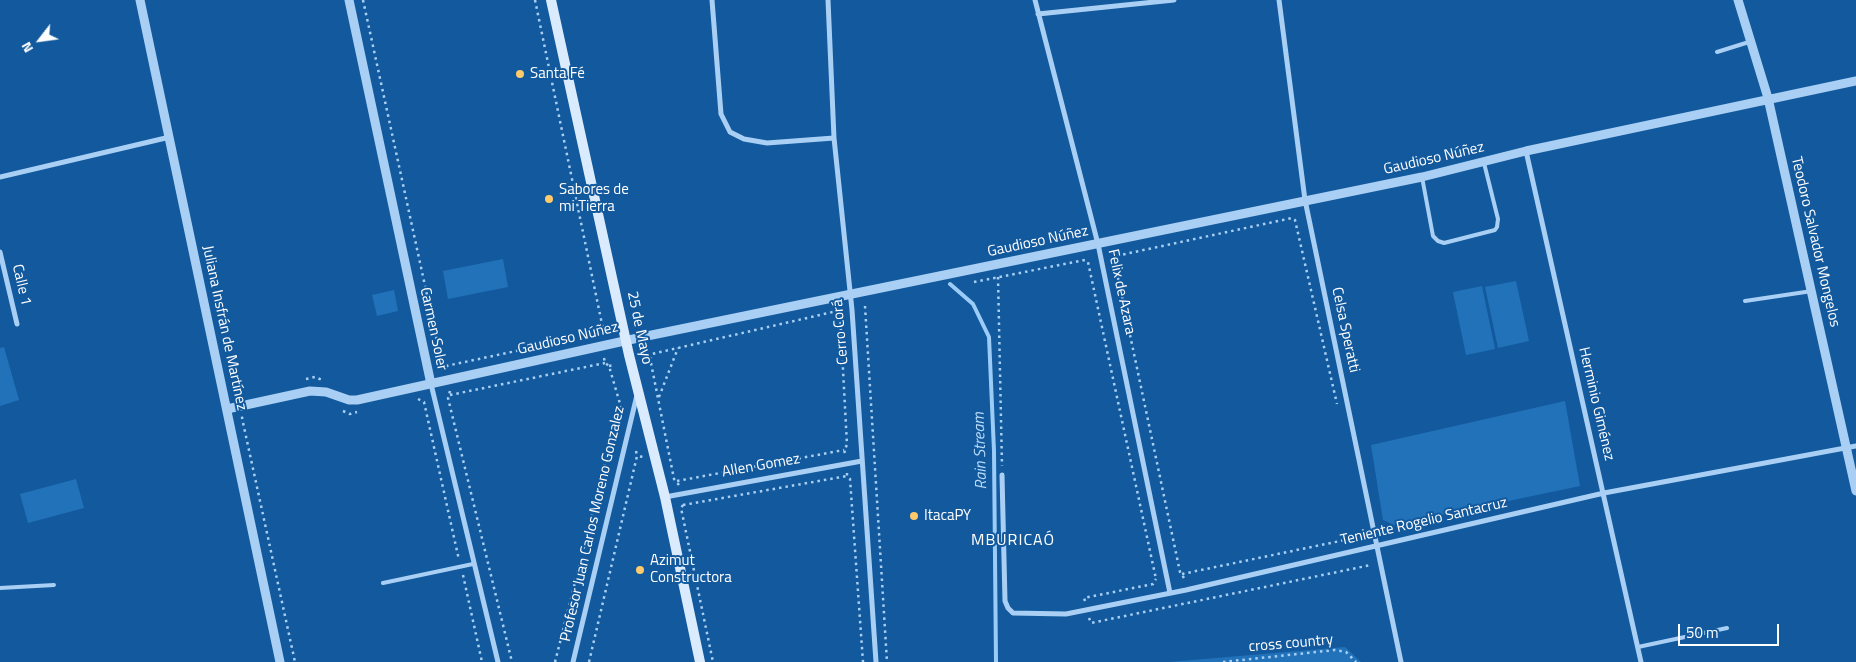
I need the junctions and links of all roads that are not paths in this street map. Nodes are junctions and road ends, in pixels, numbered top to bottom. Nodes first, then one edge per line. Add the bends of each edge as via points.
1 (140, 0) edge
2 (349, 0) edge
3 (551, 0) edge
4 (712, 0) edge
5 (828, 0) edge
6 (1035, 0) edge
7 (1169, 0) edge
8 (1174, 0) edge
9 (1280, 0) edge
10 (1738, 0) edge
11 (1038, 14) junction
12 (1752, 42) junction
13 (1717, 52) dead end
14 (1856, 80) edge
15 (1768, 98) junction
16 (170, 137) junction
17 (834, 138) junction
18 (1526, 151) junction
19 (1483, 162) junction
20 (0, 177) edge
21 (1422, 177) junction
22 (1305, 200) junction
23 (1098, 244) junction
24 (0, 252) edge
25 (1812, 291) junction
26 (850, 295) junction
27 (1745, 301) dead end
28 (17, 324) dead end
29 (626, 341) junction
30 (431, 384) junction
31 (638, 392) junction
32 (226, 409) junction
33 (1851, 447) edge
34 (862, 460) junction
35 (1002, 475) road end
36 (1856, 491) edge
37 (1604, 493) junction
38 (665, 497) junction
39 (1378, 546) junction
40 (473, 564) junction
41 (383, 583) dead end
42 (54, 585) dead end
43 (0, 588) edge
44 (1170, 593) junction
45 (1727, 628) dead end
46 (1638, 647) junction
47 (280, 662) edge
48 (498, 662) edge
49 (573, 662) edge
50 (700, 662) edge
51 (876, 662) edge
52 (1401, 662) edge
53 (1641, 662) edge

1 - 16 street, Juliana Insfrán de Martínez
2 - 30 street, Carmen Soler
3 - 29 main road, 25 de Mayo
4 - 17 street via 721,114 730,132 744,139 767,143
5 - 17 street, Cerro Corá
6 - 11 street, Felix de Azara
7 - 8 street
7 - 11 street
9 - 22 street, Celsa Speratti
10 - 12 street, Teodoro Salvador Mongelos
11 - 23 street, Felix de Azara
12 - 13 lane
12 - 15 street, Teodoro Salvador Mongelos
14 - 15 street, Gaudioso Núñez
15 - 18 street, Gaudioso Núñez
15 - 25 street, Teodoro Salvador Mongelos
16 - 20 street
16 - 32 street, Juliana Insfrán de Martínez
17 - 26 street, Cerro Corá
18 - 19 street, Gaudioso Núñez
18 - 37 street, Herminio Giménez
19 - 21 street, Gaudioso Núñez
19 - 21 lane via 1498,219 1495,230 1444,243 1434,236
21 - 22 street, Gaudioso Núñez
22 - 23 street, Gaudioso Núñez
22 - 39 street, Celsa Speratti
23 - 26 street, Gaudioso Núñez
23 - 44 street, Felix de Azara
24 - 28 street, Calle 1
25 - 27 lane
25 - 33 street, Teodoro Salvador Mongelos
26 - 29 street, Gaudioso Núñez
26 - 34 street, Cerro Corá
29 - 30 street, Gaudioso Núñez
29 - 31 main road, 25 de Mayo
30 - 32 street, Gaudioso Núñez via 356,400 310,391
30 - 40 street, Carmen Soler
31 - 38 main road, 25 de Mayo
31 - 49 street, Profesor Juan Carlos Moreno Gonzalez
32 - 47 street, Juliana Insfrán de Martínez
33 - 36 street, Teodoro Salvador Mongelos
33 - 37 street, Teniente Rogelio Santacruz
34 - 38 street, Allen Gomez
34 - 51 street, Cerro Corá
35 - 44 street, Teniente Rogelio Santacruz via 1005,601 1013,613 1066,614
37 - 39 street, Teniente Rogelio Santacruz
37 - 46 street, Herminio Giménez
38 - 50 main road, 25 de Mayo
39 - 44 street, Teniente Rogelio Santacruz
39 - 52 street, Celsa Speratti
40 - 41 lane
40 - 48 street, Carmen Soler
42 - 43 lane
45 - 46 lane
46 - 53 street, Herminio Giménez

